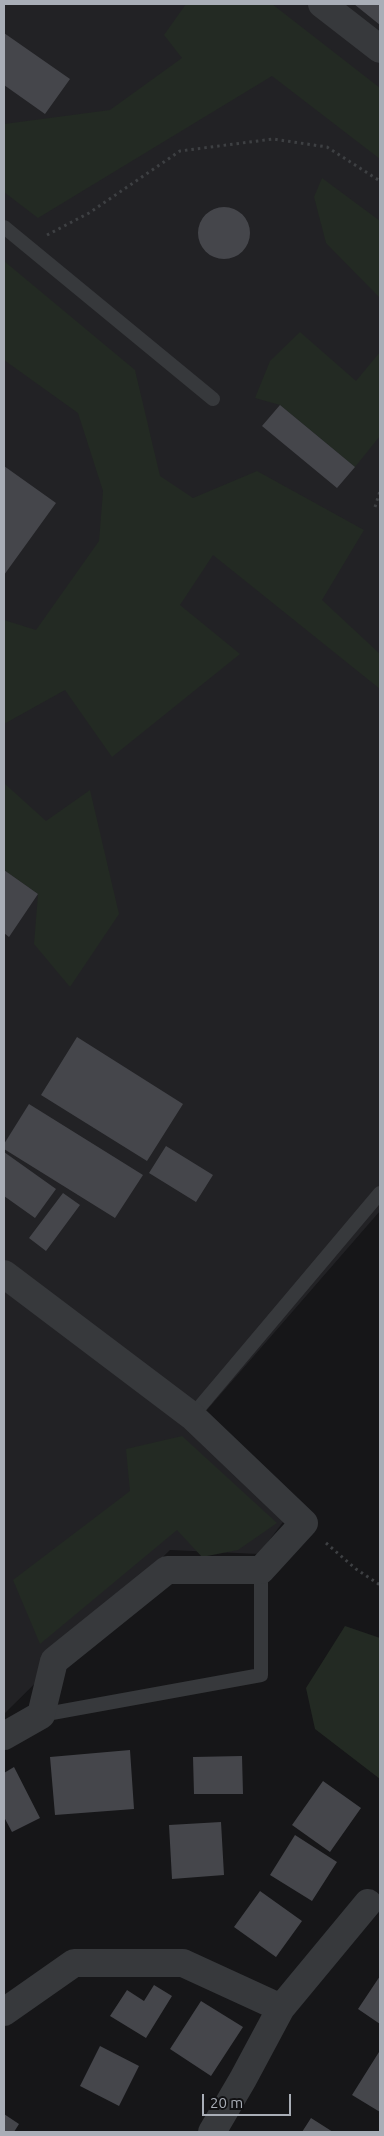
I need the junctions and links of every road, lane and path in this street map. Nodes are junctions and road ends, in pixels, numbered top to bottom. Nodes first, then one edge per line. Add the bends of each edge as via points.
1 (322, 4) edge
2 (380, 49) edge
3 (380, 181) edge
4 (4, 227) edge
5 (26, 245) junction
6 (212, 399) dead end
7 (380, 491) edge
8 (375, 507) dead end
9 (380, 1193) edge
10 (4, 1274) edge
11 (192, 1416) junction
12 (304, 1523) junction
13 (262, 1570) junction
14 (380, 1585) edge
15 (41, 1715) junction
16 (4, 1736) edge
17 (368, 1903) dead end
18 (281, 2008) junction
19 (4, 2012) edge
20 (212, 2132) edge

1 - 2 street
3 - 5 path via 327,147 273,139 180,151 89,213
4 - 5 lane
5 - 6 lane
7 - 8 path
9 - 11 lane
10 - 11 street
11 - 12 street
12 - 13 street
12 - 14 path via 356,1569
13 - 15 street via 167,1570 54,1661
13 - 15 lane via 261,1675
15 - 16 street
17 - 18 street
18 - 19 street via 183,1963 74,1963
18 - 20 street via 244,2080

